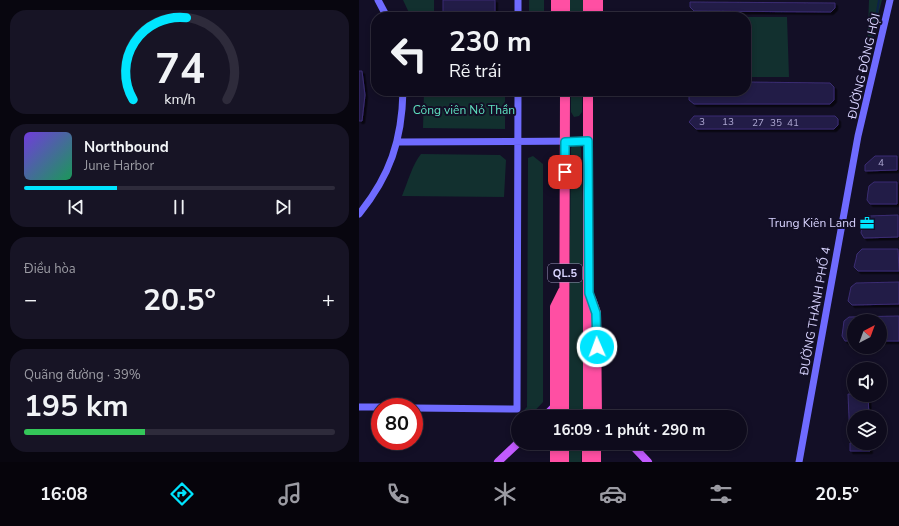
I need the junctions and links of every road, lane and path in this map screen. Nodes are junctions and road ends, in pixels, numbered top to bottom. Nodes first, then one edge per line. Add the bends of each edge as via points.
1 (378, 0) edge
2 (518, 0) edge
3 (588, 0) edge
4 (598, 0) edge
5 (890, 0) edge
6 (384, 12) edge
7 (518, 12) edge
8 (592, 12) edge
9 (594, 12) edge
10 (403, 96) edge
11 (518, 96) edge
12 (565, 96) edge
13 (588, 96) edge
14 (858, 139) joint
15 (588, 141) junction
16 (398, 142) junction
17 (517, 142) junction
18 (565, 142) junction
19 (359, 214) edge
20 (565, 287) junction
21 (589, 293) junction
22 (555, 406) junction
23 (359, 407) edge
24 (371, 407) edge
25 (423, 408) edge
26 (551, 410) edge
27 (555, 410) edge
28 (564, 410) edge
29 (588, 410) edge
30 (599, 410) edge
31 (511, 449) edge
32 (555, 450) edge
33 (564, 450) edge
34 (587, 450) edge
35 (596, 450) edge
36 (636, 450) edge
37 (498, 462) edge
38 (555, 462) edge
39 (564, 462) edge
40 (587, 462) edge
41 (596, 462) edge
42 (648, 462) edge
43 (799, 462) edge

1 - 6 street
2 - 7 street
3 - 8 highway
4 - 9 highway
5 - 14 street, ĐƯỜNG ĐÔNG HỘI
10 - 16 street
11 - 17 street
12 - 18 highway, QL.5
13 - 15 highway, QL.5
14 - 43 street, ĐƯỜNG THÀNH PHỐ 4
15 - 18 street
15 - 21 highway, QL.5
16 - 17 street
16 - 19 street via 381,183
17 - 18 street
17 - 25 street via 517,409
18 - 20 highway, QL.5
20 - 22 highway, QL.5 via 555,307
20 - 28 highway, QL.5
21 - 29 highway, QL.5
21 - 30 highway, QL.5 via 596,313
22 - 26 main road
22 - 27 highway, QL.5
23 - 24 street
31 - 37 main road
32 - 38 highway
33 - 39 highway
34 - 40 highway
35 - 41 highway
36 - 42 main road

